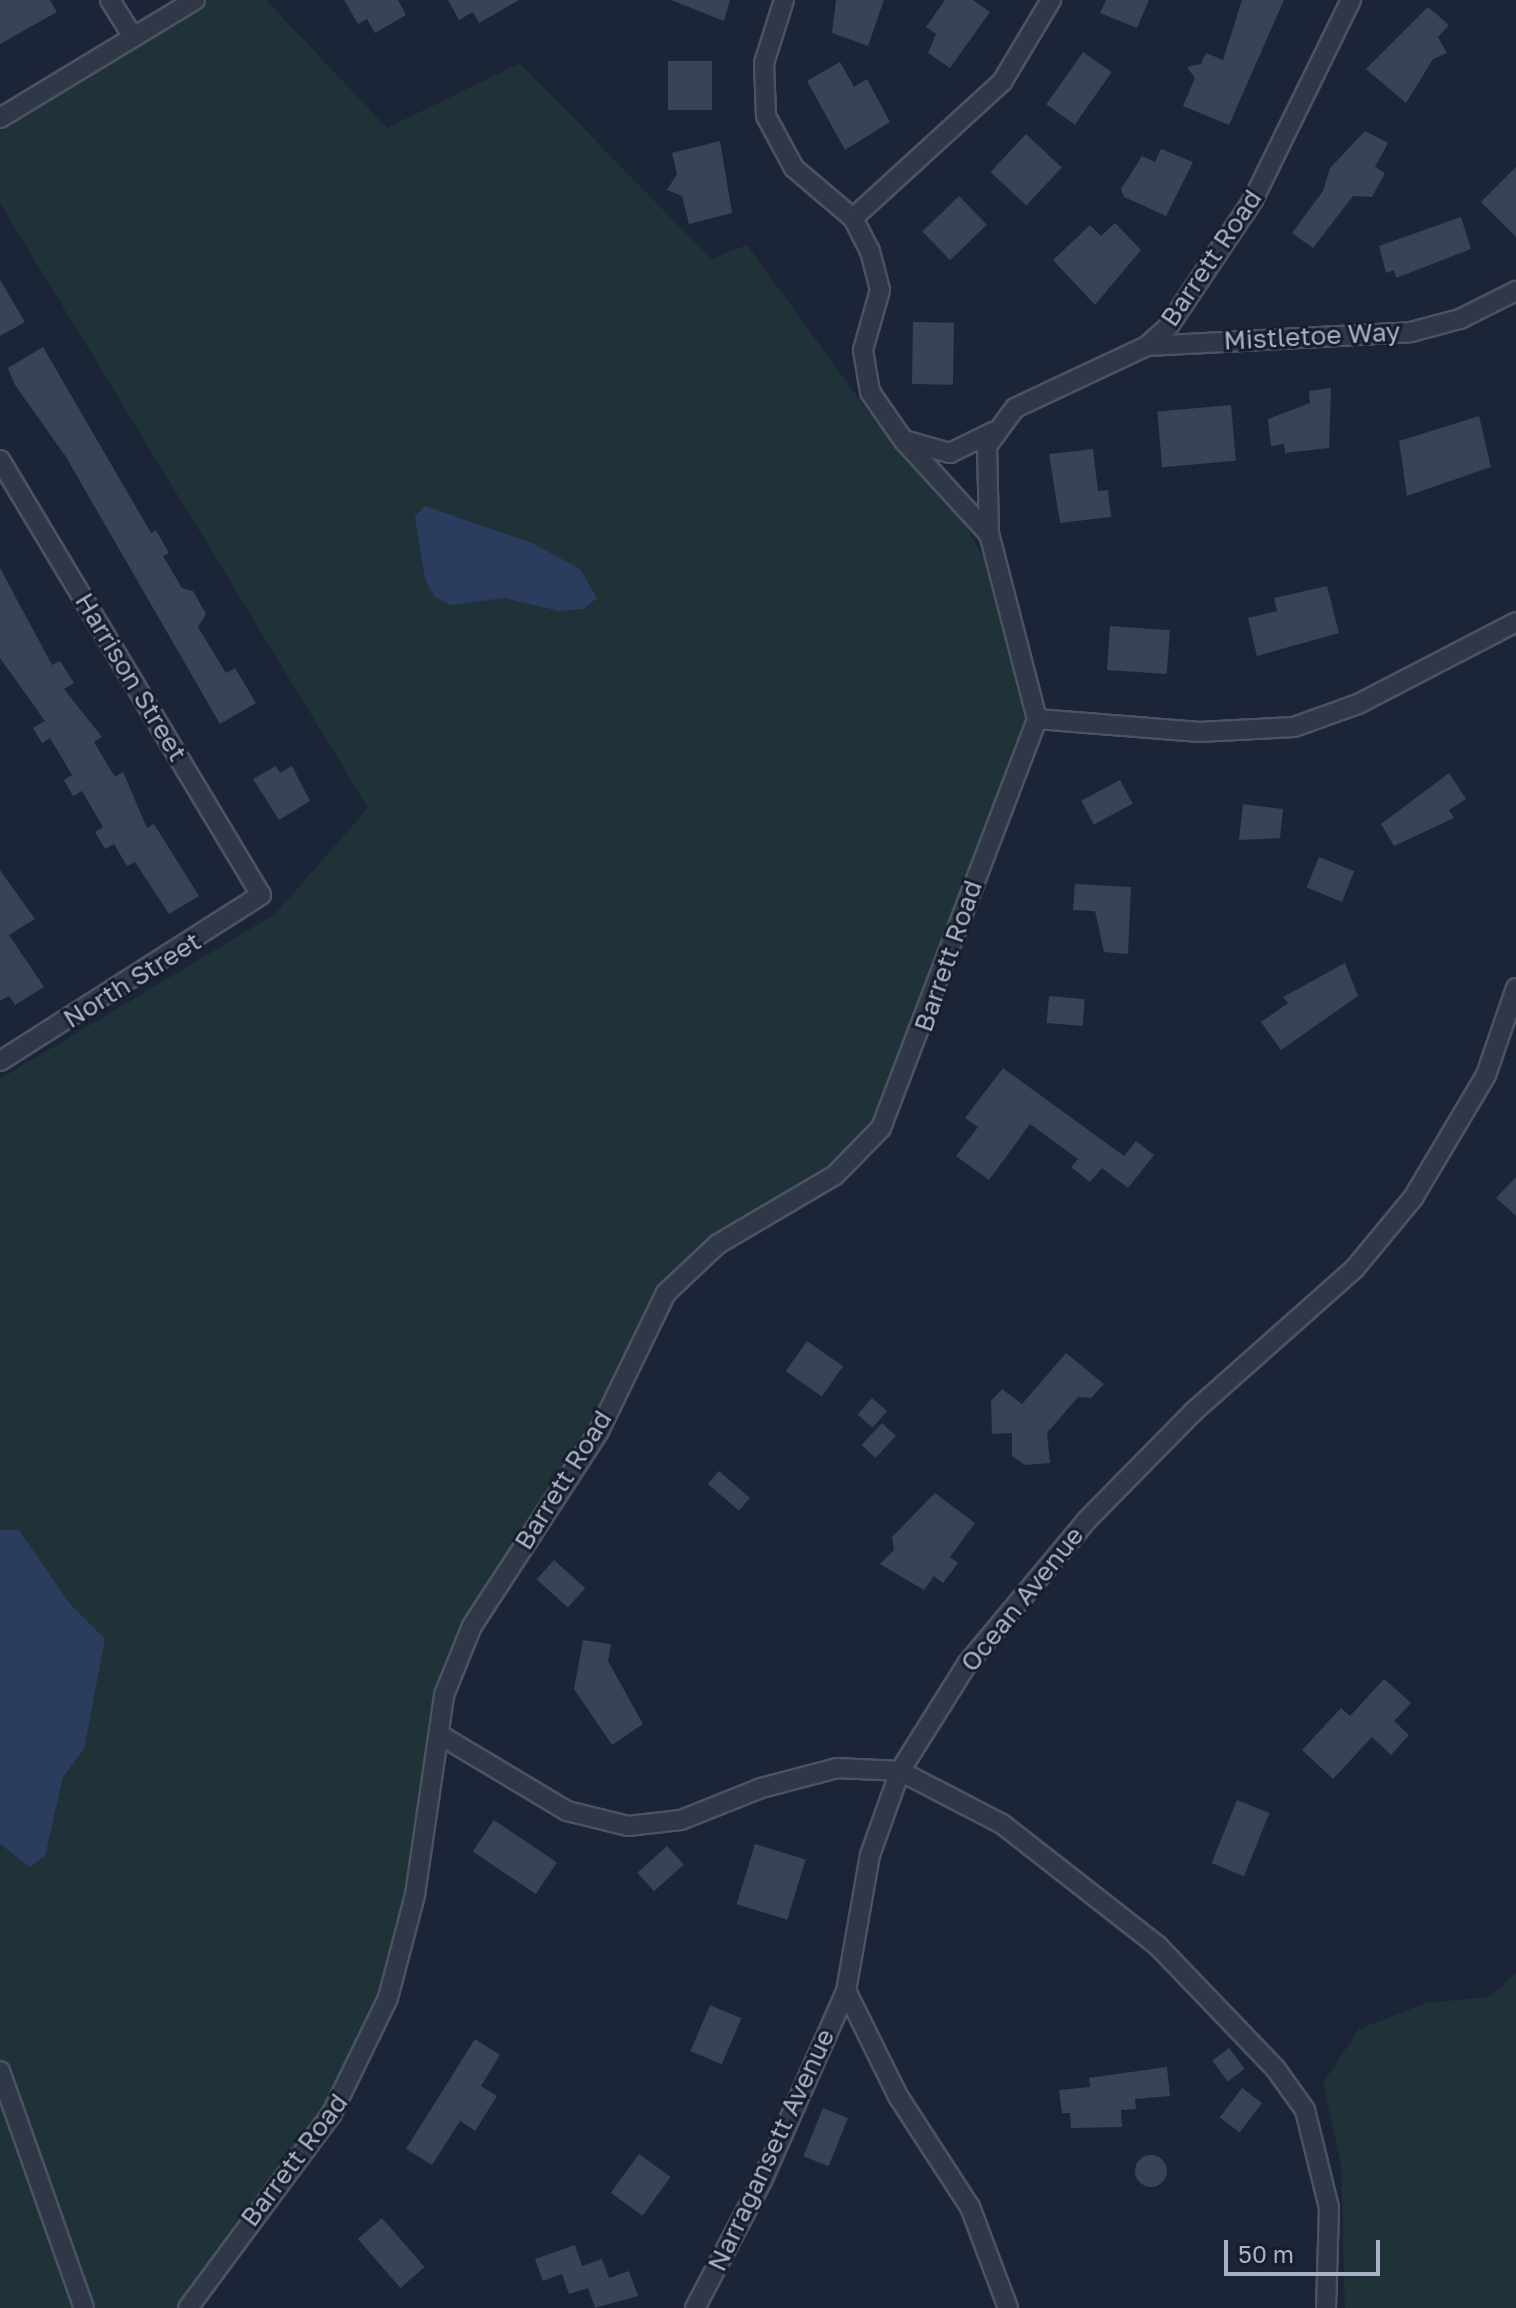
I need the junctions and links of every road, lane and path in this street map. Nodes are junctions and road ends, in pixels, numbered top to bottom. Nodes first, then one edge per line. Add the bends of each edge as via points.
1 (110, 0) edge
2 (195, 0) edge
3 (784, 0) edge
4 (1051, 0) edge
5 (1351, 0) edge
6 (133, 37) junction
7 (0, 118) edge
8 (853, 218) junction
9 (1516, 291) edge
10 (1147, 346) junction
11 (996, 430) junction
12 (900, 437) junction
13 (0, 460) edge
14 (989, 534) junction
15 (1516, 622) edge
16 (1037, 719) junction
17 (261, 895) joint
18 (1516, 988) edge
19 (0, 1061) edge
20 (440, 1735) junction
21 (900, 1771) junction
22 (846, 1991) junction
23 (0, 2071) edge
24 (84, 2308) edge
25 (188, 2308) edge
26 (695, 2308) edge
27 (1008, 2308) edge
28 (1326, 2308) edge

1 - 6 street
2 - 6 street
3 - 8 street via 764,63 766,116 794,168
4 - 8 street via 1002,82
5 - 10 street, Barrett Road via 1253,200 1185,305
6 - 7 street
8 - 12 street via 880,278 864,373
9 - 10 street, Mistletoe Way via 1411,332
10 - 11 street, Barrett Road via 1044,390
11 - 12 street, Barrett Road via 950,453
11 - 14 street via 985,462
12 - 14 street
13 - 17 street, Harrison Street
14 - 16 street
15 - 16 street via 1358,704 1294,727 1199,732
16 - 20 street, Barrett Road via 881,1128 835,1175 718,1244 666,1293 598,1433 472,1626 444,1695
17 - 19 street, North Street
18 - 21 street, Ocean Avenue via 1486,1075 1413,1198 1355,1268 1193,1412 1086,1521 967,1664
20 - 21 street via 567,1811 628,1826 681,1820 810,1772
20 - 25 street, Barrett Road via 415,1895 388,1998 357,2072
21 - 22 street, Ocean Avenue via 870,1855
21 - 28 street via 1002,1824 1085,1882 1275,2068 1313,2128 1329,2208
22 - 26 street, Narragansett Avenue via 762,2181
22 - 27 street via 898,2096 970,2207
23 - 24 street

